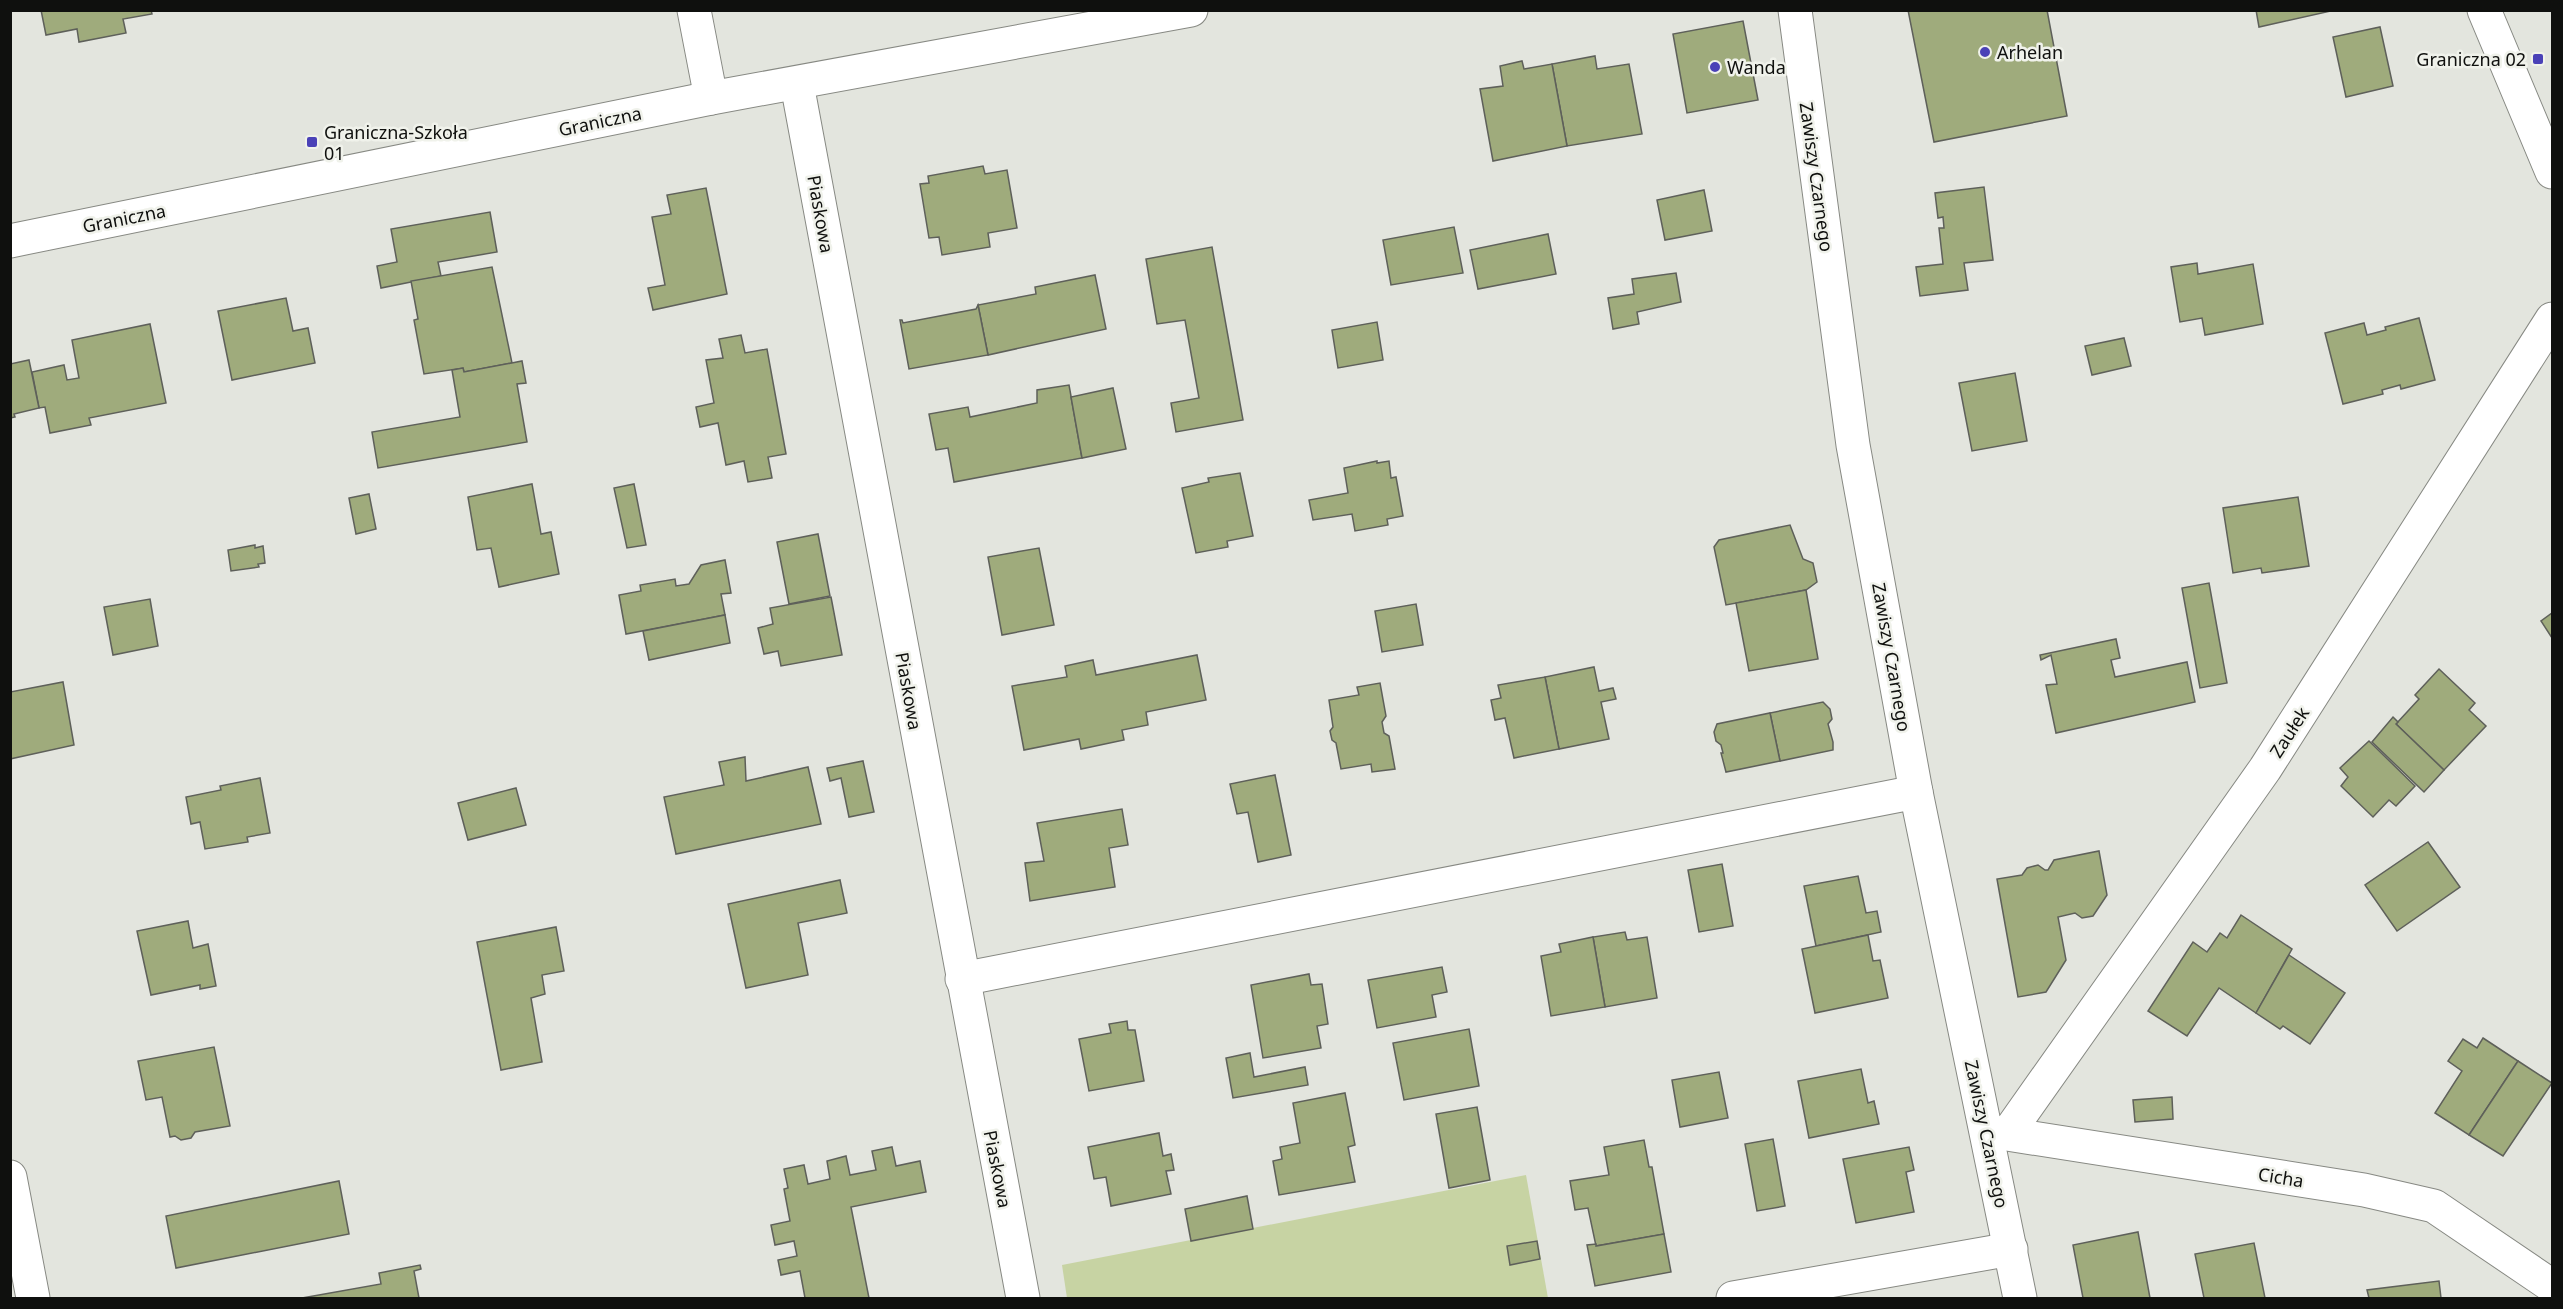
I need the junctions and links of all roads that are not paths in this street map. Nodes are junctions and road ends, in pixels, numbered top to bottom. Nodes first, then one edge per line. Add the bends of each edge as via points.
1 (694, 10) edge
2 (1191, 10) edge
3 (1795, 10) edge
4 (2484, 10) edge
5 (797, 84) junction
6 (711, 98) junction
7 (2553, 172) edge
8 (10, 240) edge
9 (2553, 319) edge
10 (1916, 792) junction
11 (962, 979) junction
12 (1997, 1132) junction
13 (10, 1177) edge
14 (2011, 1249) junction
15 (2553, 1286) edge
16 (33, 1299) edge
17 (1023, 1299) edge
18 (1733, 1299) edge
19 (2020, 1299) edge

1 - 6 street
2 - 5 street, Graniczna
3 - 10 street, Zawiszy Czarnego via 1853,444
4 - 7 street
5 - 6 street, Graniczna
5 - 11 street, Piaskowa
6 - 8 street, Graniczna
9 - 12 street, Zaułek via 2265,770
10 - 11 street
10 - 12 street, Zawiszy Czarnego
11 - 17 street, Piaskowa
12 - 14 street, Zawiszy Czarnego
12 - 15 street, Cicha via 2364,1190 2434,1206
13 - 16 street
14 - 18 street
14 - 19 street, Zawiszy Czarnego

